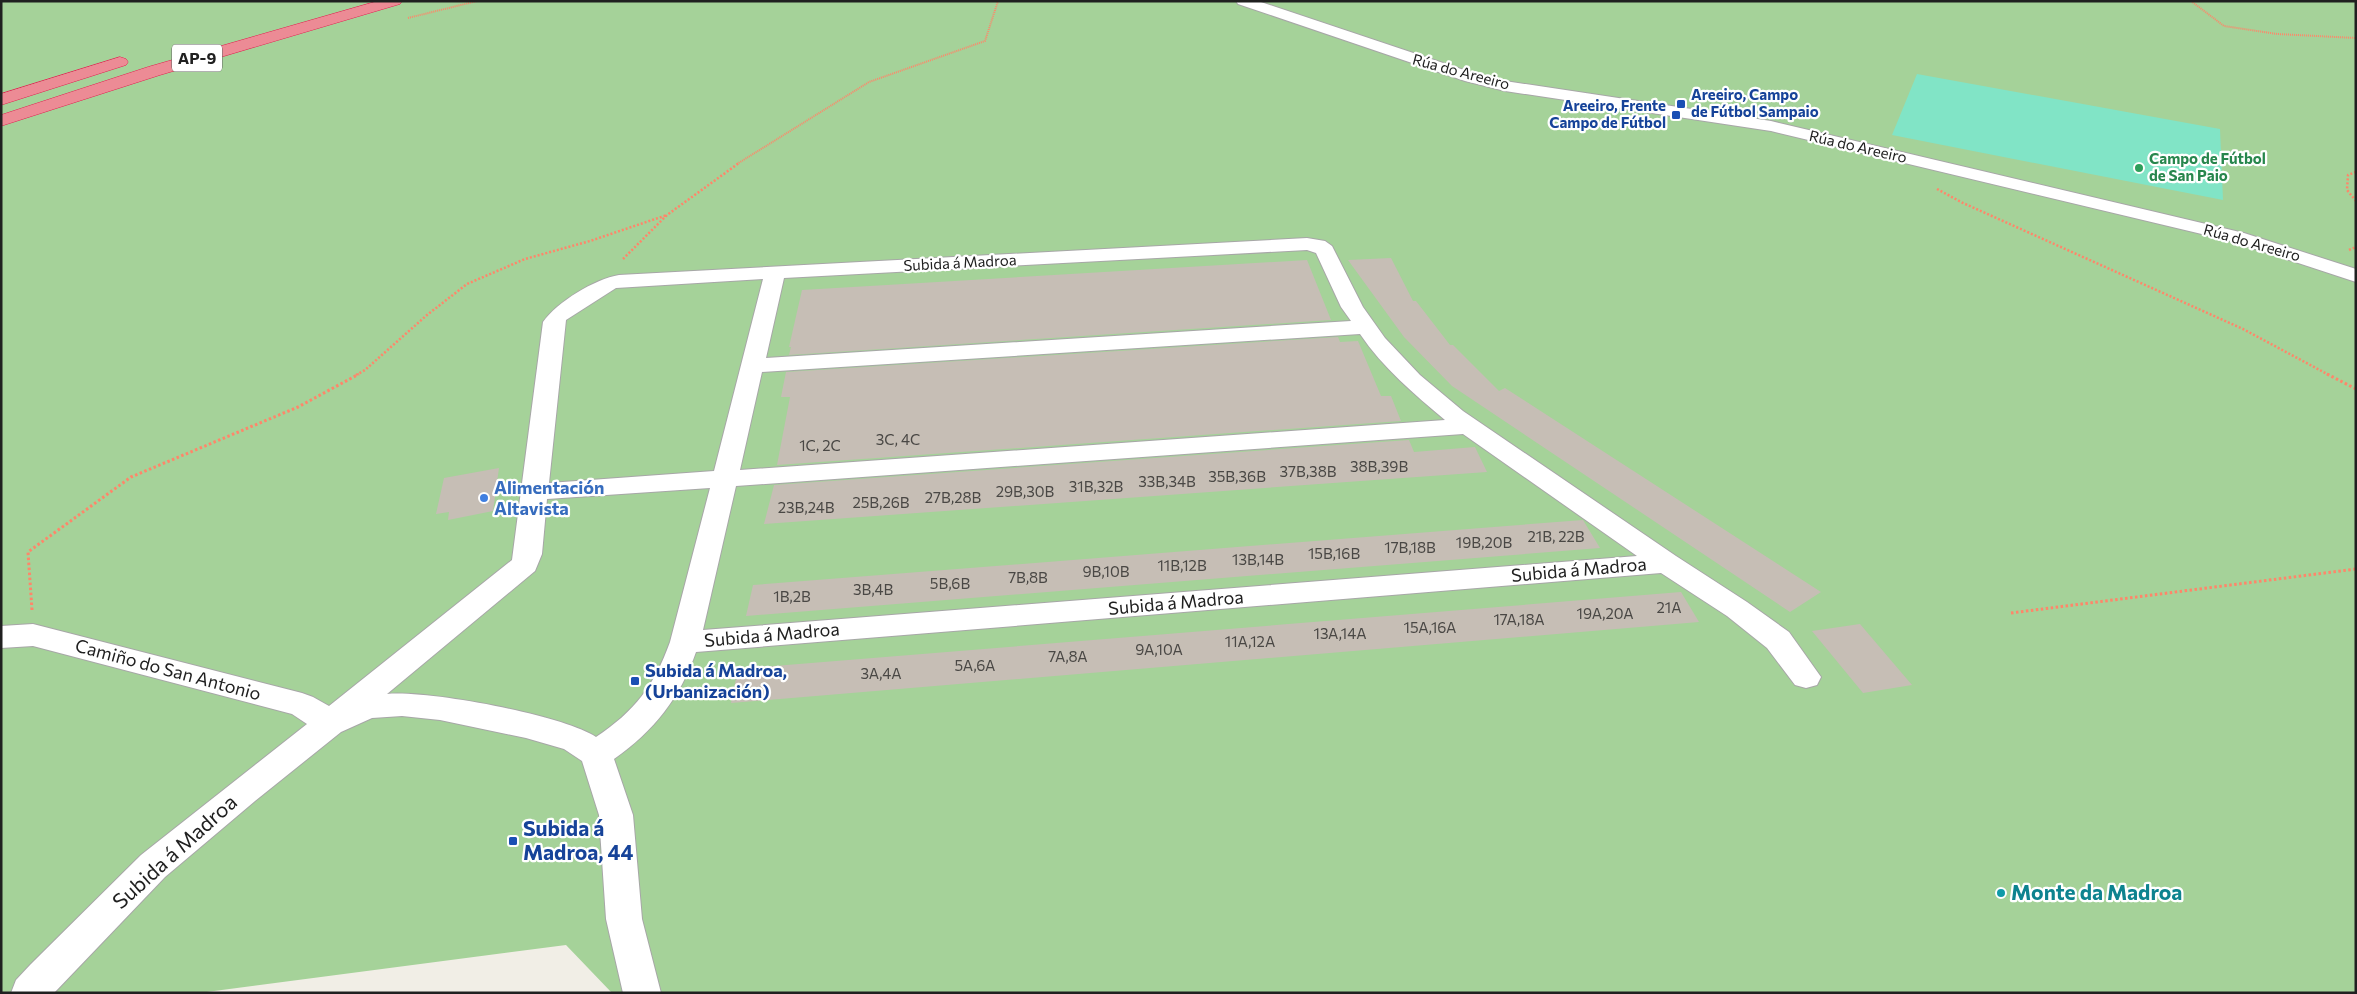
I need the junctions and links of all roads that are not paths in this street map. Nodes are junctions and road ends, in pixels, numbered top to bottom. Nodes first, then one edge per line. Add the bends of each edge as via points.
1 (344, 1) edge
2 (396, 1) edge
3 (1243, 1) edge
4 (259, 24) dead end
5 (135, 58) dead end
6 (1, 100) edge
7 (1, 121) edge
8 (775, 273) junction
9 (2356, 276) edge
10 (1366, 327) junction
11 (752, 366) junction
12 (1469, 426) junction
13 (725, 480) junction
14 (536, 492) junction
15 (1666, 564) junction
16 (1, 637) edge
17 (685, 642) junction
18 (1806, 677) dead end
19 (330, 723) junction
20 (596, 754) junction
21 (30, 993) edge
22 (642, 993) edge

1 - 4 highway
2 - 7 highway, AP-9 via 154,71
3 - 9 street, Rúa do Areeiro via 1471,78 1505,86 1771,126 2237,237
5 - 6 highway
8 - 10 street, Subida á Madroa via 1318,245 1325,250 1352,307
8 - 11 street, Subida á Madroa
8 - 14 street, Subida á Madroa via 619,281 558,316 554,322
10 - 11 street
10 - 12 street, Subida á Madroa via 1412,380
11 - 13 street, Subida á Madroa
12 - 13 street
12 - 15 street, Subida á Madroa
13 - 14 street
13 - 17 street, Subida á Madroa
14 - 19 street, Subida á Madroa via 525,564
15 - 17 street, Subida á Madroa
15 - 18 street, Subida á Madroa via 1737,609 1778,640
16 - 19 street, Camiño do San Antonio via 33,635 302,705
17 - 20 street, Subida á Madroa via 675,674 654,707 624,736
19 - 20 street, Subida á Madroa via 368,706 402,704 430,707 574,739
19 - 21 street, Subida á Madroa via 153,866
20 - 22 street via 616,815 624,919

